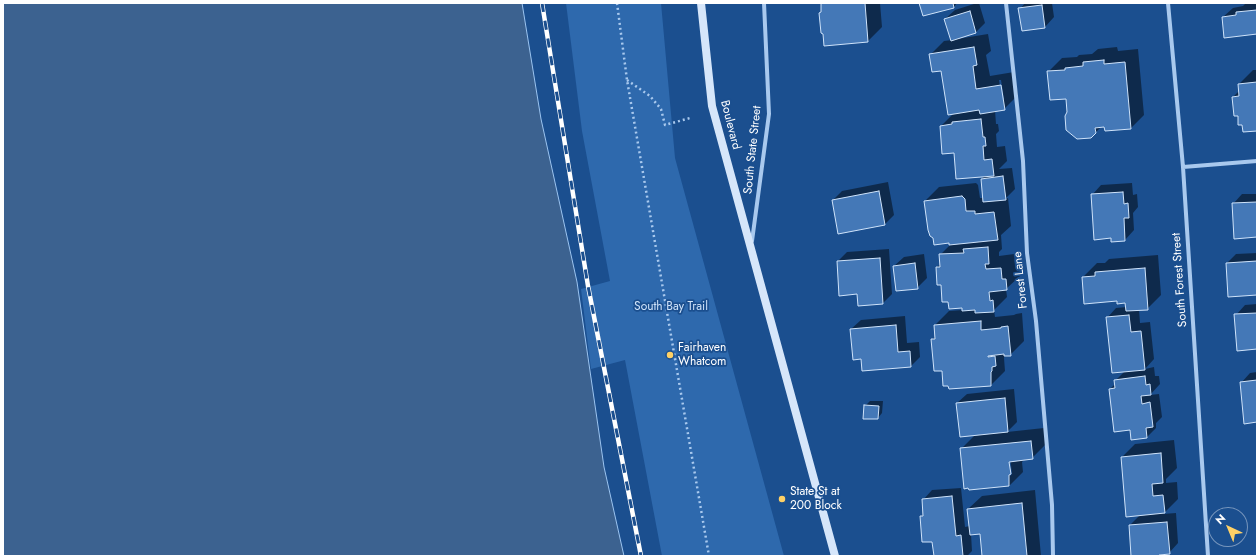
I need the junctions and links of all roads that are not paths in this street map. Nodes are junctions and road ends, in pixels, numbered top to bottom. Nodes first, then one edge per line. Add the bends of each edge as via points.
1 (701, 3) edge
2 (764, 3) edge
3 (1006, 3) edge
4 (1168, 3) edge
5 (1257, 161) edge
6 (1183, 167) junction
7 (750, 250) junction
8 (835, 556) edge
9 (1053, 556) edge
10 (1208, 556) edge

1 - 7 main road, Boulevard via 712,106
2 - 7 street, South State Street via 769,114
3 - 9 street, Forest Lane via 1024,162 1027,253 1036,321 1052,505
4 - 6 street, South Forest Street
5 - 6 street
6 - 10 street, South Forest Street
7 - 8 main road, Boulevard

